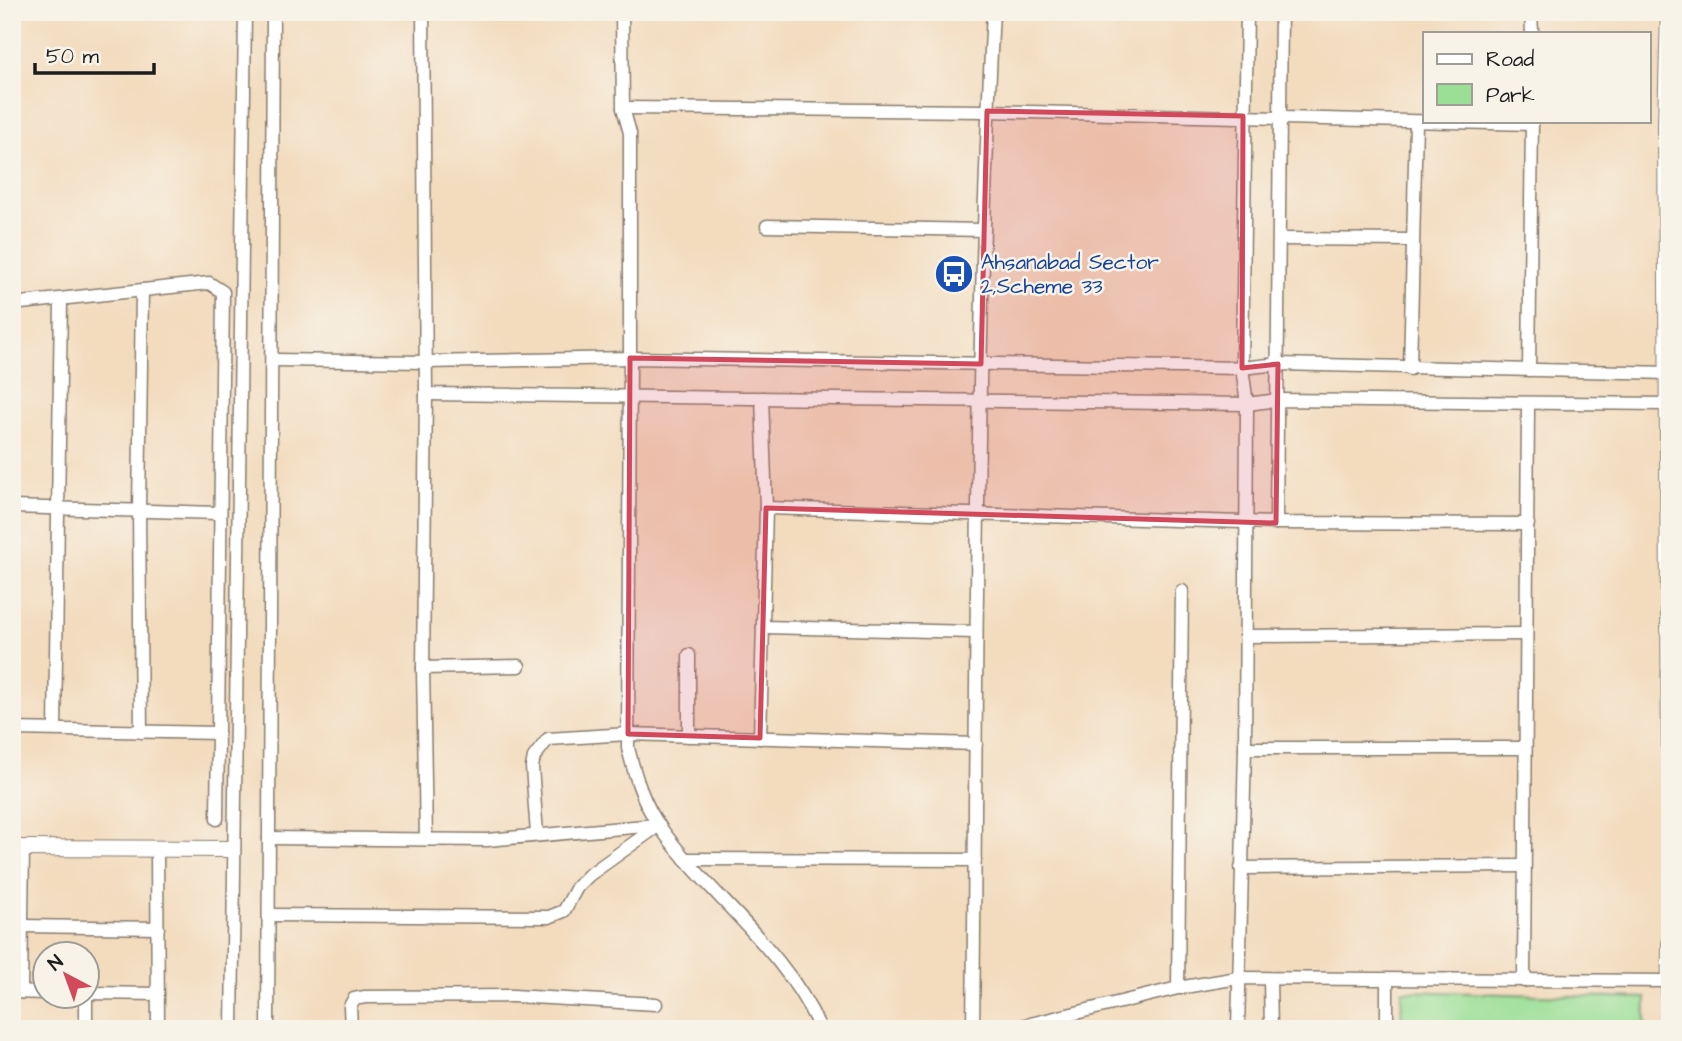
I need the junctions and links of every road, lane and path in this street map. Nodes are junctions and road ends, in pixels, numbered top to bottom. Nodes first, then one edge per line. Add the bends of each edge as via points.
1 (245, 12) edge
2 (273, 12) edge
3 (423, 12) edge
4 (622, 12) edge
5 (993, 12) edge
6 (1247, 12) edge
7 (1281, 12) edge
8 (1531, 12) edge
9 (1669, 12) edge
10 (1531, 32) edge
11 (623, 108) junction
12 (987, 111) junction
13 (1243, 116) junction
14 (1282, 120) junction
15 (1416, 122) junction
16 (1532, 122) edge
17 (1668, 125) edge
18 (767, 226) dead end
19 (984, 230) junction
20 (1280, 239) junction
21 (1410, 240) junction
22 (142, 290) junction
23 (61, 301) junction
24 (12, 304) edge
25 (630, 358) junction
26 (273, 359) junction
27 (426, 362) junction
28 (981, 364) junction
29 (1278, 364) junction
30 (1242, 368) junction
31 (1410, 369) junction
32 (1529, 370) junction
33 (1669, 373) edge
34 (426, 394) junction
35 (630, 396) junction
36 (762, 398) junction
37 (1278, 400) junction
38 (980, 401) junction
39 (1247, 404) junction
40 (1666, 404) junction
41 (1528, 405) junction
42 (12, 507) edge
43 (56, 508) junction
44 (766, 508) junction
45 (139, 510) junction
46 (979, 512) junction
47 (218, 513) junction
48 (1245, 521) junction
49 (1276, 523) junction
50 (1528, 524) junction
51 (1182, 591) dead end
52 (763, 627) junction
53 (975, 632) junction
54 (1526, 634) junction
55 (1245, 636) junction
56 (689, 655) dead end
57 (519, 666) dead end
58 (423, 668) junction
59 (12, 729) edge
60 (54, 729) junction
61 (141, 732) junction
62 (218, 733) junction
63 (628, 734) junction
64 (689, 736) junction
65 (760, 738) junction
66 (976, 744) junction
67 (1245, 748) junction
68 (1525, 748) junction
69 (1670, 756) edge
70 (218, 819) dead end
71 (659, 825) junction
72 (537, 834) junction
73 (269, 838) junction
74 (426, 839) junction
75 (18, 848) edge
76 (158, 848) junction
77 (232, 849) junction
78 (685, 859) junction
79 (975, 860) junction
80 (1524, 866) junction
81 (1241, 868) junction
82 (269, 915) junction
83 (22, 926) junction
84 (158, 928) junction
85 (1670, 943) edge
86 (1238, 978) junction
87 (1270, 980) junction
88 (1387, 980) junction
89 (1524, 981) junction
90 (1670, 981) edge
91 (1178, 988) junction
92 (17, 992) edge
93 (158, 993) junction
94 (102, 994) edge
95 (656, 1004) dead end
96 (87, 1010) edge
97 (86, 1029) edge
98 (158, 1029) edge
99 (232, 1029) edge
100 (268, 1029) edge
101 (351, 1029) edge
102 (820, 1029) edge
103 (973, 1029) edge
104 (1010, 1029) edge
105 (1238, 1029) edge
106 (1272, 1029) edge
107 (1387, 1029) edge
108 (1669, 1029) edge

1 - 77 street
2 - 26 street
3 - 27 street
4 - 11 street
5 - 12 street
6 - 13 street
7 - 14 street
8 - 10 street
9 - 17 street
11 - 12 street
11 - 25 street via 630,133
12 - 13 street
12 - 19 street
13 - 14 street
13 - 30 street
14 - 15 street
14 - 20 street
15 - 16 street
15 - 21 street
16 - 32 street
17 - 33 street
18 - 19 street
19 - 28 street
20 - 21 street
20 - 29 street
21 - 31 street
22 - 23 street
22 - 45 street
22 - 47 street via 209,283 223,292
23 - 24 street
23 - 43 street
25 - 27 street
25 - 28 street
25 - 35 street
26 - 27 street
26 - 73 street
27 - 34 street
28 - 30 street
28 - 38 street
29 - 30 street
29 - 31 street
29 - 37 street
30 - 39 street
31 - 32 street
32 - 33 street
33 - 40 street
34 - 35 street
34 - 58 street
35 - 36 street
35 - 63 street
36 - 38 street
36 - 44 street
37 - 39 street
37 - 41 street
37 - 49 street
38 - 39 street
38 - 46 street
39 - 48 street
40 - 41 street
40 - 69 street
41 - 50 street
42 - 43 street
43 - 45 street
43 - 60 street
44 - 46 street
44 - 52 street
45 - 47 street
45 - 61 street
46 - 48 street
46 - 53 street
47 - 62 street
48 - 49 street
48 - 55 street
49 - 50 street
50 - 54 street
51 - 91 street
52 - 53 street
52 - 65 street
53 - 66 street
54 - 55 street
54 - 68 street
55 - 67 street
56 - 64 street
57 - 58 street
58 - 74 street
59 - 60 street
60 - 61 street
61 - 62 street
62 - 70 street
63 - 64 street
63 - 71 street via 637,783
63 - 72 street via 548,739 532,767
64 - 65 street
65 - 66 street
66 - 79 street
67 - 68 street
67 - 81 street
68 - 80 street
71 - 72 street
71 - 78 street
71 - 82 street via 589,875 564,911 549,918
72 - 74 street via 487,840
73 - 74 street
73 - 82 street
75 - 76 street
75 - 83 street
76 - 77 street
76 - 84 street
77 - 99 street
78 - 79 street
78 - 102 street via 762,942
79 - 103 street
80 - 81 street
80 - 89 street
81 - 86 street
82 - 100 street
83 - 84 street
83 - 92 street
84 - 93 street
85 - 90 street
86 - 87 street
86 - 91 street
86 - 105 street
87 - 88 street
87 - 106 street
88 - 89 street
88 - 107 street
89 - 90 street
90 - 108 street
91 - 104 street
93 - 94 street
93 - 98 street
95 - 101 street via 513,996 365,997 354,999
96 - 97 street

